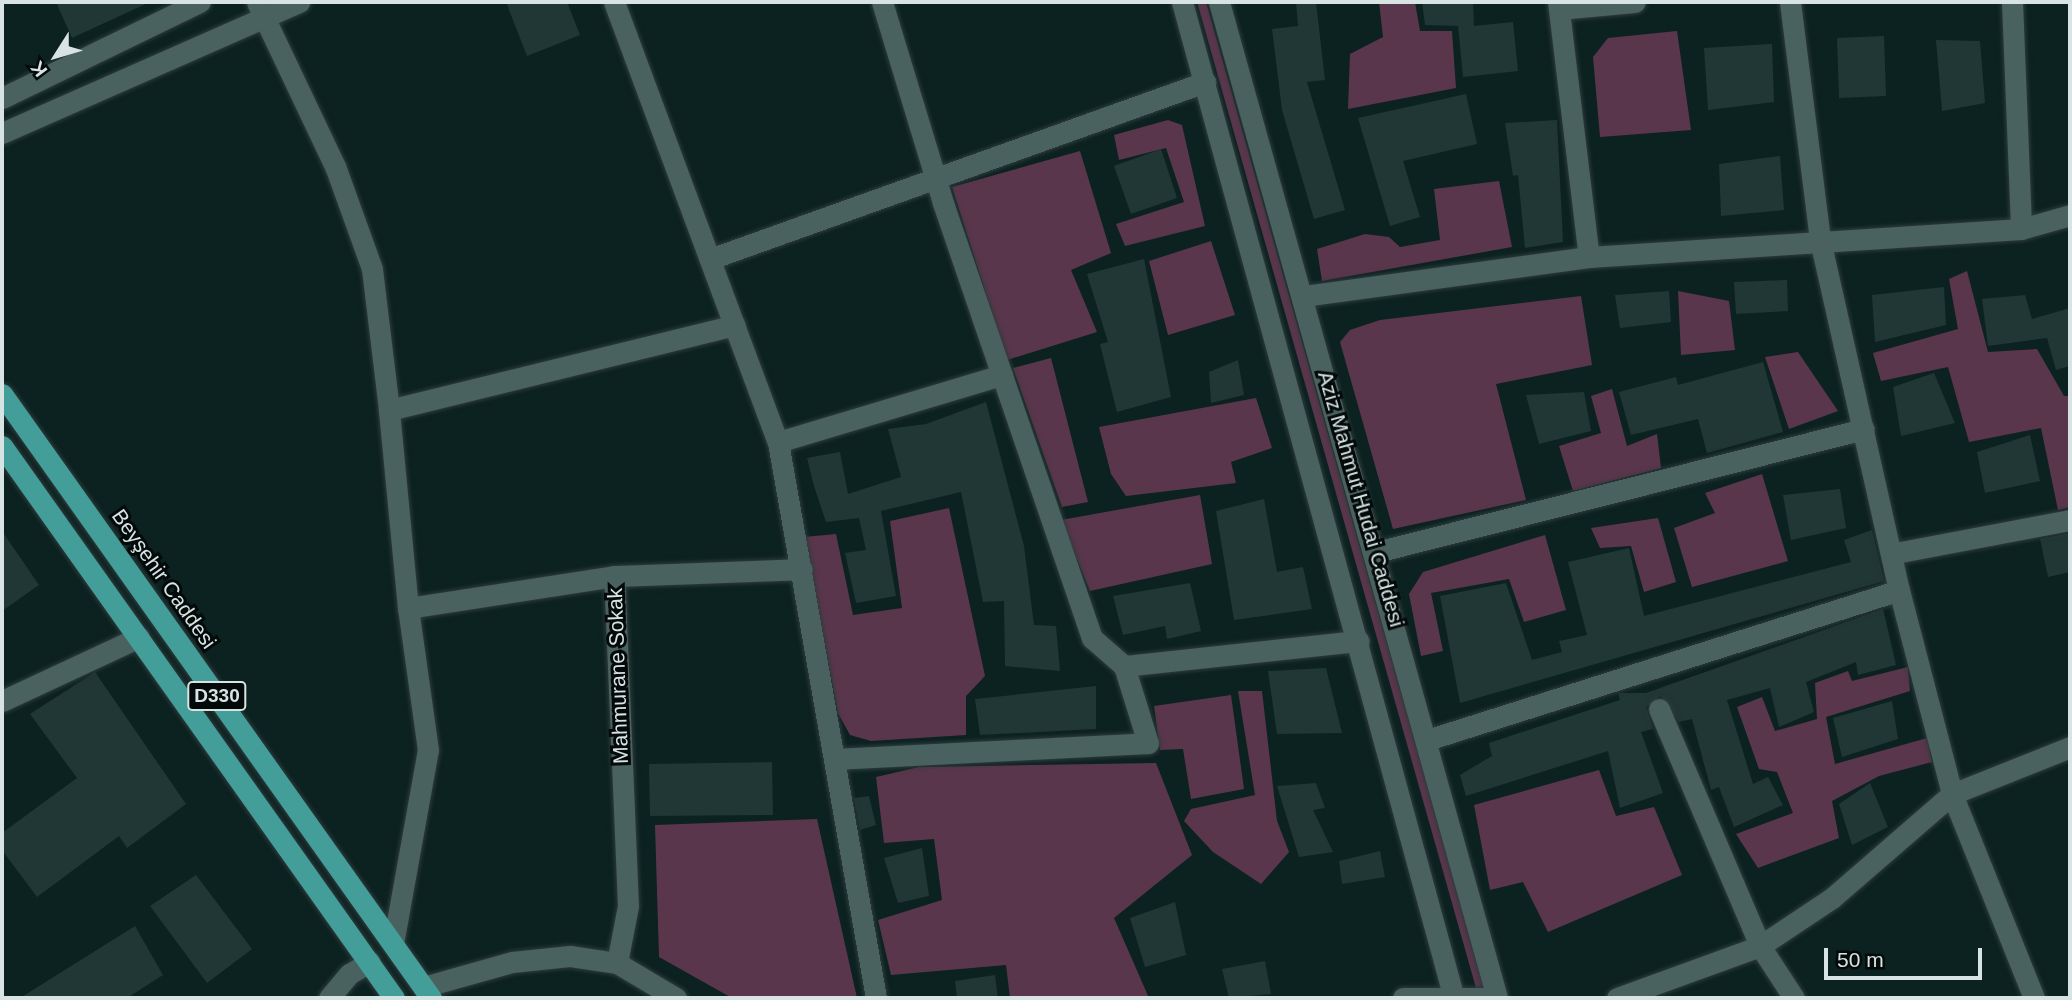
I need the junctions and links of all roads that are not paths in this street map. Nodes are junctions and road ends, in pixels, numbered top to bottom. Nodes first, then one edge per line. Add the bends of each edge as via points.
1 (200, 2) edge
2 (299, 2) edge
3 (614, 2) edge
4 (883, 2) edge
5 (1182, 2) edge
6 (1219, 2) edge
7 (1635, 2) edge
8 (1790, 2) edge
9 (2012, 2) edge
10 (1558, 5) edge
11 (261, 7) edge
12 (1205, 82) junction
13 (2, 98) edge
14 (2, 133) edge
15 (935, 176) junction
16 (2070, 215) edge
17 (2021, 229) junction
18 (1820, 240) junction
19 (1590, 257) junction
20 (710, 259) junction
21 (1304, 296) junction
22 (734, 325) junction
23 (1002, 375) junction
24 (2, 394) edge
25 (388, 410) junction
26 (1864, 429) junction
27 (778, 442) junction
28 (2, 446) edge
29 (2070, 520) edge
30 (1376, 552) junction
31 (1895, 553) junction
32 (802, 569) junction
33 (614, 576) junction
34 (1899, 590) junction
35 (408, 608) junction
36 (139, 637) junction
37 (1359, 641) junction
38 (1124, 666) junction
39 (2, 701) edge
40 (1659, 709) dead end
41 (1427, 740) junction
42 (2070, 747) edge
43 (835, 760) junction
44 (1952, 794) junction
45 (393, 944) junction
46 (1760, 946) junction
47 (370, 962) junction
48 (617, 963) junction
49 (427, 993) edge
50 (1454, 997) edge
51 (329, 998) edge
52 (394, 998) edge
53 (677, 998) edge
54 (876, 998) edge
55 (1403, 998) edge
56 (1486, 998) edge
57 (1497, 998) edge
58 (1617, 998) edge
59 (1794, 998) edge
60 (2034, 998) edge

1 - 13 street
2 - 11 street
3 - 20 street
4 - 15 street
5 - 12 street, Aziz Mahmut Hudai Caddesi
6 - 21 street, Aziz Mahmut Hudai Caddesi
7 - 10 street
8 - 18 street
9 - 17 street
10 - 19 street
11 - 14 street
11 - 25 street via 335,166 372,269
12 - 15 street
12 - 37 street, Aziz Mahmut Hudai Caddesi
15 - 20 street
15 - 23 street
16 - 17 street
17 - 18 street
18 - 19 street
18 - 26 street
19 - 21 street
20 - 22 street
21 - 30 street, Aziz Mahmut Hudai Caddesi
22 - 25 street
22 - 27 street
23 - 27 street
23 - 38 street via 1092,638
24 - 45 highway, Beyşehir Caddesi / D330
25 - 35 street
26 - 30 street
26 - 31 street
27 - 32 street
28 - 36 highway, D330
29 - 31 street
30 - 41 street, Aziz Mahmut Hudai Caddesi
31 - 34 street
32 - 33 street, Mahmurane Sokak
32 - 43 street
33 - 35 street
33 - 48 street, Mahmurane Sokak via 628,906
34 - 41 street
34 - 44 street
35 - 45 street via 428,750
36 - 39 street
36 - 47 highway, D330
37 - 38 street
37 - 50 street, Aziz Mahmut Hudai Caddesi
38 - 43 street via 1148,743
40 - 46 street
41 - 57 street, Aziz Mahmut Hudai Caddesi
42 - 44 street
43 - 54 street
44 - 46 street via 1832,898
44 - 60 street
45 - 49 highway, Beyşehir Caddesi / D330
46 - 58 street
46 - 59 street
47 - 51 street via 349,974
47 - 52 highway, D330
48 - 49 street via 570,956 513,962
48 - 53 street
50 - 55 street
50 - 56 street

